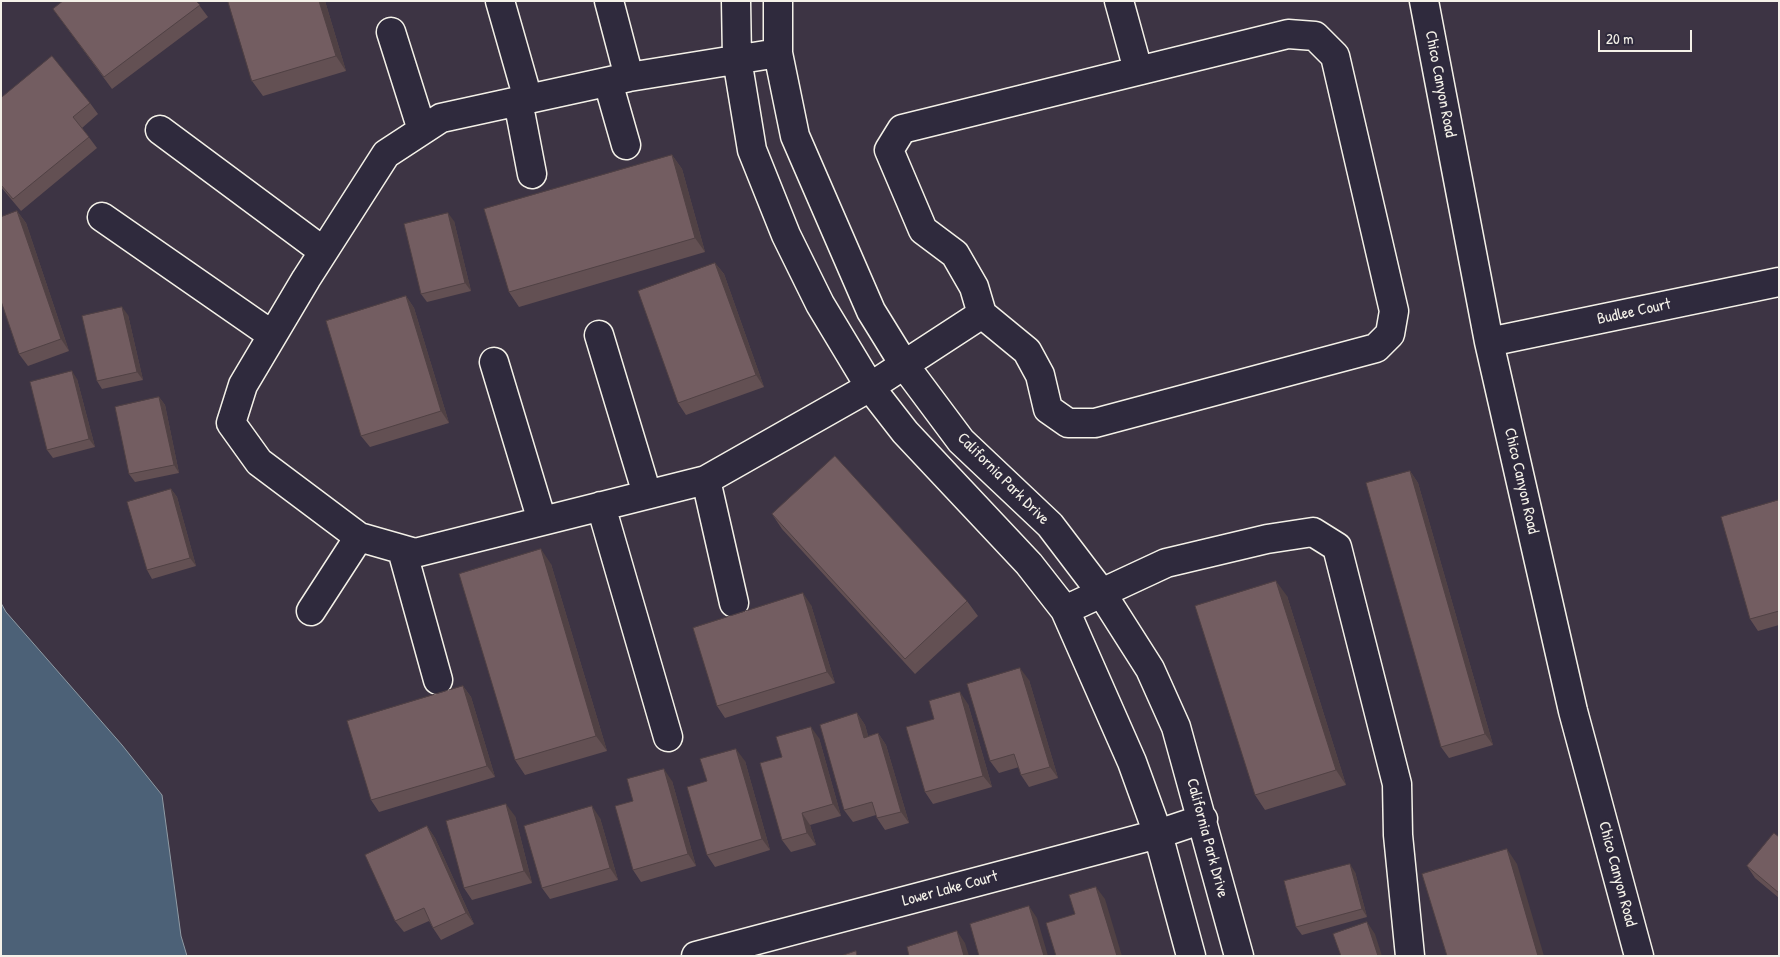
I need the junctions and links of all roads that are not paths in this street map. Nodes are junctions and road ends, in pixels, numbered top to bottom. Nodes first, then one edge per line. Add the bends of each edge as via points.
1 (500, 1) edge
2 (608, 1) edge
3 (736, 1) edge
4 (778, 1) edge
5 (1119, 1) edge
6 (1424, 1) edge
7 (391, 32) dead end
8 (778, 53) junction
9 (737, 59) junction
10 (1138, 70) junction
11 (618, 79) junction
12 (523, 100) junction
13 (160, 130) dead end
14 (422, 130) junction
15 (626, 145) dead end
16 (532, 174) dead end
17 (102, 217) dead end
18 (323, 251) junction
19 (1779, 282) edge
20 (982, 314) junction
21 (272, 335) junction
22 (599, 335) dead end
23 (1488, 342) junction
24 (494, 362) dead end
25 (905, 366) junction
26 (870, 387) junction
27 (706, 480) junction
28 (647, 494) junction
29 (601, 506) junction
30 (542, 520) junction
31 (359, 537) junction
32 (402, 550) junction
33 (1101, 592) junction
34 (734, 603) dead end
35 (1065, 610) junction
36 (311, 611) dead end
37 (438, 680) dead end
38 (668, 737) dead end
39 (1203, 819) junction
40 (1158, 834) junction
41 (1409, 951) edge
42 (696, 956) edge
43 (1190, 956) edge
44 (1239, 956) edge
45 (1639, 956) edge

1 - 12 street
2 - 11 street
3 - 9 street
4 - 8 street, California Park Drive
5 - 10 street
6 - 23 street, Chico Canyon Road
7 - 14 street
8 - 9 street
8 - 25 street, California Park Drive via 795,136 871,312
9 - 11 street
9 - 26 street via 752,150 786,235 820,304
10 - 20 street via 902,129 889,150 923,230 955,254 974,287
10 - 20 street via 1288,34 1315,36 1335,56 1394,311 1390,334 1376,348 1096,423 1068,423 1048,409 1040,375 1027,350
11 - 12 street
11 - 15 street
12 - 14 street via 441,118
12 - 16 street
13 - 18 street
14 - 18 street via 386,154
17 - 21 street
18 - 21 street
19 - 23 street, Budlee Court
20 - 25 street
21 - 31 street via 242,385 231,423 259,462
22 - 28 street
23 - 45 street, Chico Canyon Road via 1574,711
24 - 30 street
25 - 26 street
25 - 33 street, California Park Drive via 960,441 1050,525
26 - 27 street
26 - 35 street via 905,432 1029,564
27 - 28 street
27 - 34 street
28 - 29 street
29 - 30 street
29 - 38 street
30 - 32 street via 415,553
31 - 32 street
31 - 36 street
32 - 37 street
33 - 35 street
33 - 39 street, California Park Drive via 1150,669 1165,702 1176,727
33 - 41 street via 1166,563 1267,539 1313,532 1337,547 1397,784 1398,835
35 - 40 street via 1132,762
39 - 40 street, Lower Lake Court
39 - 44 street, California Park Drive
40 - 42 street, Lower Lake Court
40 - 43 street

